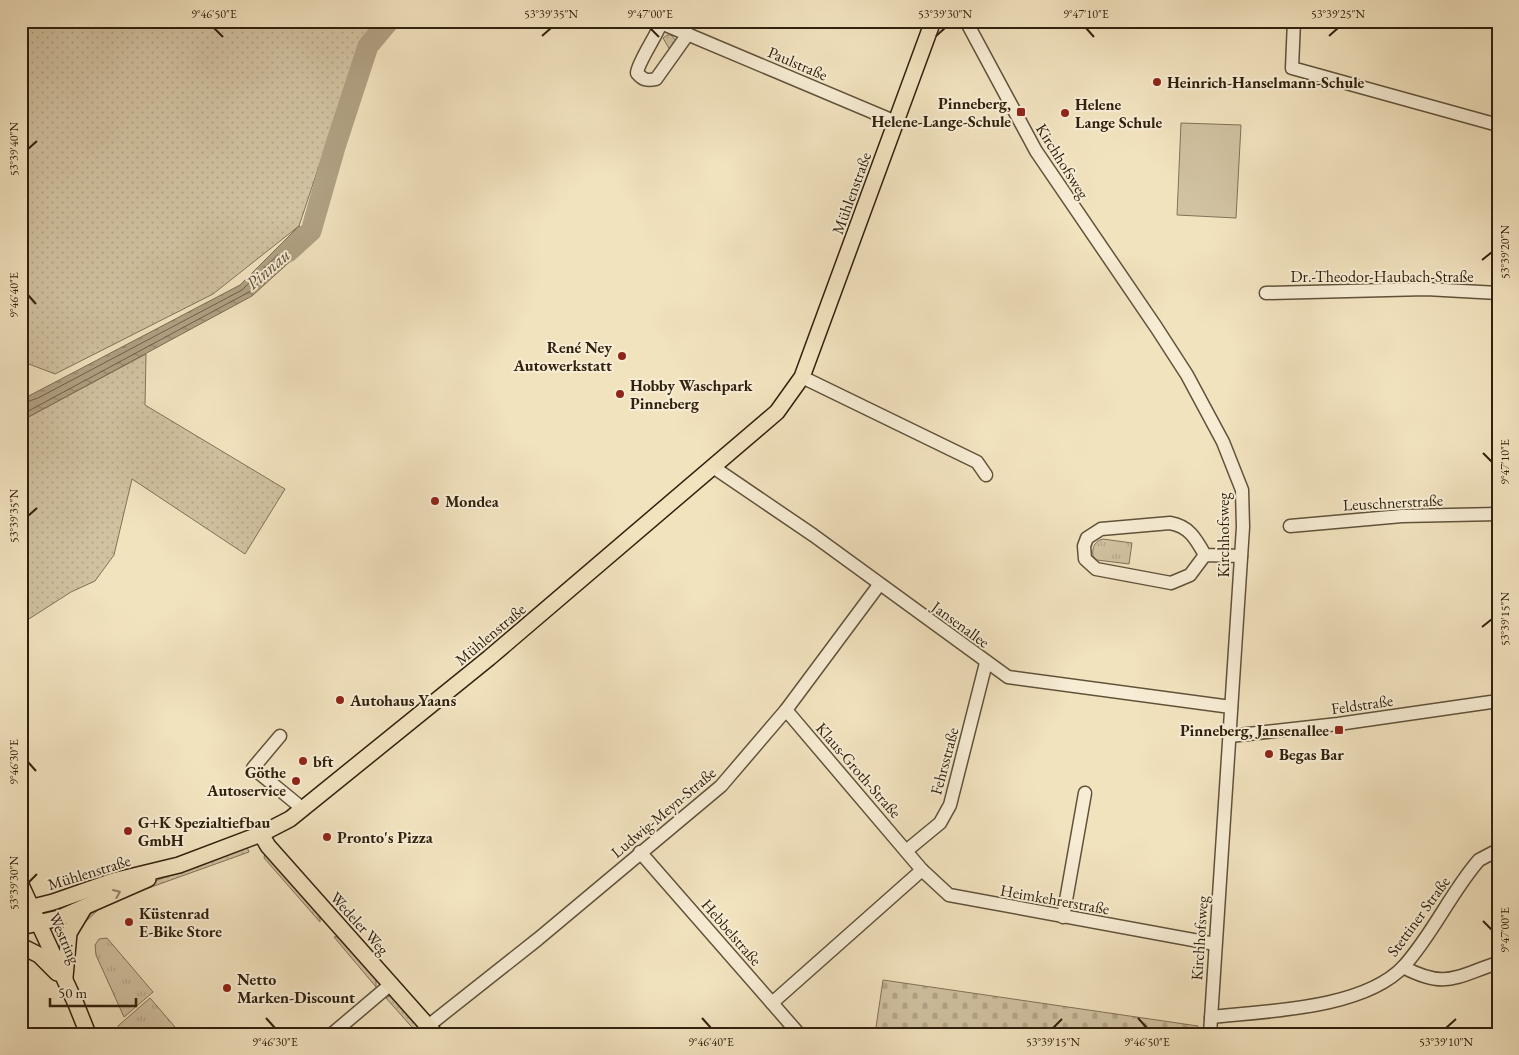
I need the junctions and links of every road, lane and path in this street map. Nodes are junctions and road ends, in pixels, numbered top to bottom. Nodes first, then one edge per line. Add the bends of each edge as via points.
1 (933, 21) edge
2 (966, 21) edge
3 (1294, 21) edge
4 (662, 22) edge
5 (688, 34) junction
6 (896, 122) junction
7 (1498, 125) edge
8 (1266, 293) dead end
9 (1498, 293) edge
10 (802, 377) junction
11 (713, 467) junction
12 (986, 475) dead end
13 (1498, 514) edge
14 (1290, 526) dead end
15 (1205, 555) junction
16 (1241, 556) junction
17 (879, 585) junction
18 (986, 663) junction
19 (1498, 701) edge
20 (1231, 707) junction
21 (786, 710) junction
22 (280, 736) dead end
23 (1230, 736) junction
24 (1085, 793) dead end
25 (297, 804) dead end
26 (261, 834) junction
27 (1498, 850) edge
28 (906, 851) junction
29 (640, 852) junction
30 (167, 869) junction
31 (922, 870) junction
32 (21, 885) edge
33 (84, 907) junction
34 (27, 909) edge
35 (1063, 917) junction
36 (38, 922) junction
37 (21, 927) edge
38 (1215, 944) junction
39 (21, 946) edge
40 (1498, 963) edge
41 (1403, 967) junction
42 (64, 982) junction
43 (391, 984) junction
44 (772, 1003) junction
45 (1211, 1017) junction
46 (431, 1030) edge
47 (334, 1033) edge
48 (88, 1034) edge
49 (799, 1034) edge
50 (1210, 1034) edge

1 - 6 main road, Mühlenstraße
2 - 16 street, Kirchhofsweg via 1036,151 1187,375 1223,442 1242,490
3 - 7 street via 1292,68
4 - 5 street, Paulstraße
4 - 5 street, Paulstraße via 638,66 637,73 648,81 656,79
5 - 6 street, Paulstraße
6 - 10 main road, Mühlenstraße
8 - 9 street, Dr.-Theodor-Haubach-Straße via 1426,289
10 - 11 main road, Mühlenstraße via 777,412
10 - 12 street via 977,462
11 - 17 street, Jansenallee via 813,535
11 - 26 main road, Mühlenstraße via 313,803
13 - 14 street, Leuschnerstraße via 1402,516
15 - 15 street via 1190,575 1171,583 1096,569 1086,559 1084,546 1087,538 1101,530 1170,523 1188,530
15 - 16 street
16 - 20 street, Kirchhofsweg
17 - 18 street, Jansenallee
17 - 21 street, Ludwig-Meyn-Straße
18 - 20 street, Jansenallee via 1008,677
18 - 28 street, Fehrsstraße via 950,805 940,823
19 - 23 street, Feldstraße
20 - 23 street, Kirchhofsweg
21 - 28 street, Klaus-Groth-Straße
21 - 29 street, Ludwig-Meyn-Straße via 721,786
22 - 25 street via 254,768
23 - 38 street, Kirchhofsweg
24 - 35 street
26 - 30 main road, Mühlenstraße
26 - 43 main road, Wedeler Weg via 268,846
27 - 41 street, Stettiner Straße via 1479,860 1470,870
28 - 31 street, Heimkehrerstraße
29 - 44 street, Hebbelstraße
29 - 46 street, Ludwig-Meyn-Straße
33 -> 30 main road, Mühlenstraße
30 - 34 main road, Mühlenstraße via 113,881
31 - 35 street, Heimkehrerstraße via 953,896
31 - 44 street
32 - 34 main road, Westring
33 - 36 main road, Mühlenstraße via 59,918
33 - 42 main road via 69,933
34 - 36 main road, Westring
35 - 38 street, Heimkehrerstraße
36 - 37 main road, Mühlenstraße
36 - 42 main road, Westring
38 - 45 street, Kirchhofsweg
39 - 42 main road via 38,955
40 - 41 street via 1458,979 1440,980 1421,976
41 - 45 street, Stettiner Straße via 1372,989 1354,996
42 - 48 main road, Westring
43 - 46 main road, Wedeler Weg
43 - 47 street
44 - 49 street, Hebbelstraße
45 - 50 street, Kirchhofsweg

